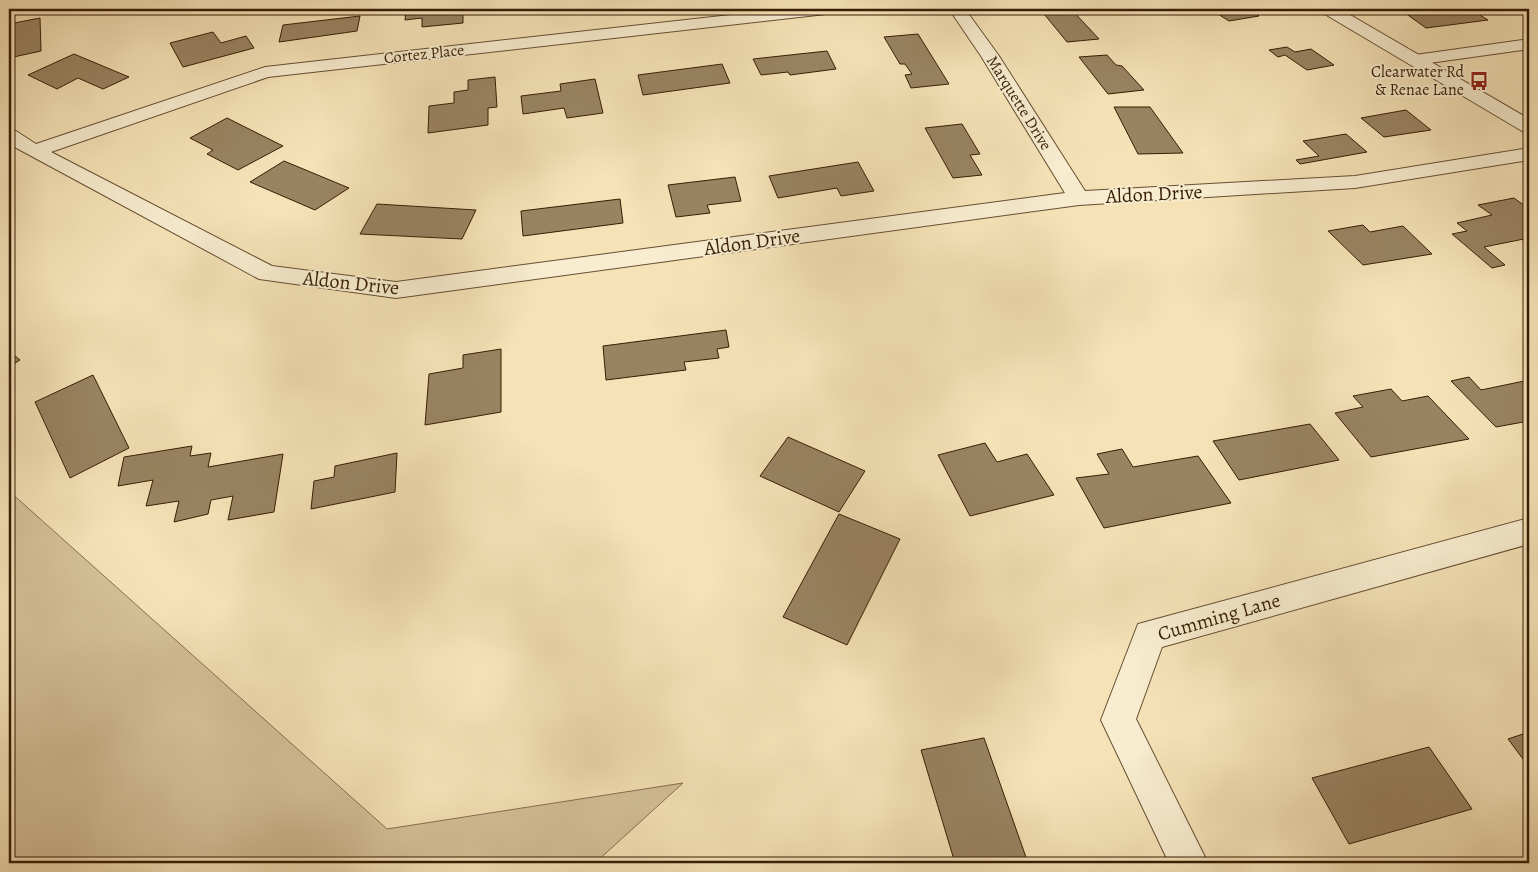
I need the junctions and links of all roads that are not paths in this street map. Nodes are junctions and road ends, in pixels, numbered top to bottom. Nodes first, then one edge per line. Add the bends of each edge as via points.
1 (826, 9) edge
2 (957, 9) edge
3 (1329, 9) edge
4 (1519, 9) edge
5 (1529, 15) edge
6 (1529, 44) edge
7 (1415, 60) junction
8 (1529, 127) edge
9 (9, 135) edge
10 (34, 152) junction
11 (1529, 154) edge
12 (1079, 198) junction
13 (1529, 532) edge
14 (1189, 863) edge

1 - 10 street, Cortez Place via 265,72
2 - 12 street, Marquette Drive
3 - 7 street
4 - 5 lane
6 - 7 street
7 - 8 street
9 - 10 street, Aldon Drive
10 - 12 street, Aldon Drive via 267,274 396,290
11 - 12 street, Aldon Drive via 1355,182
13 - 14 street, Cumming Lane via 1150,635 1118,720

